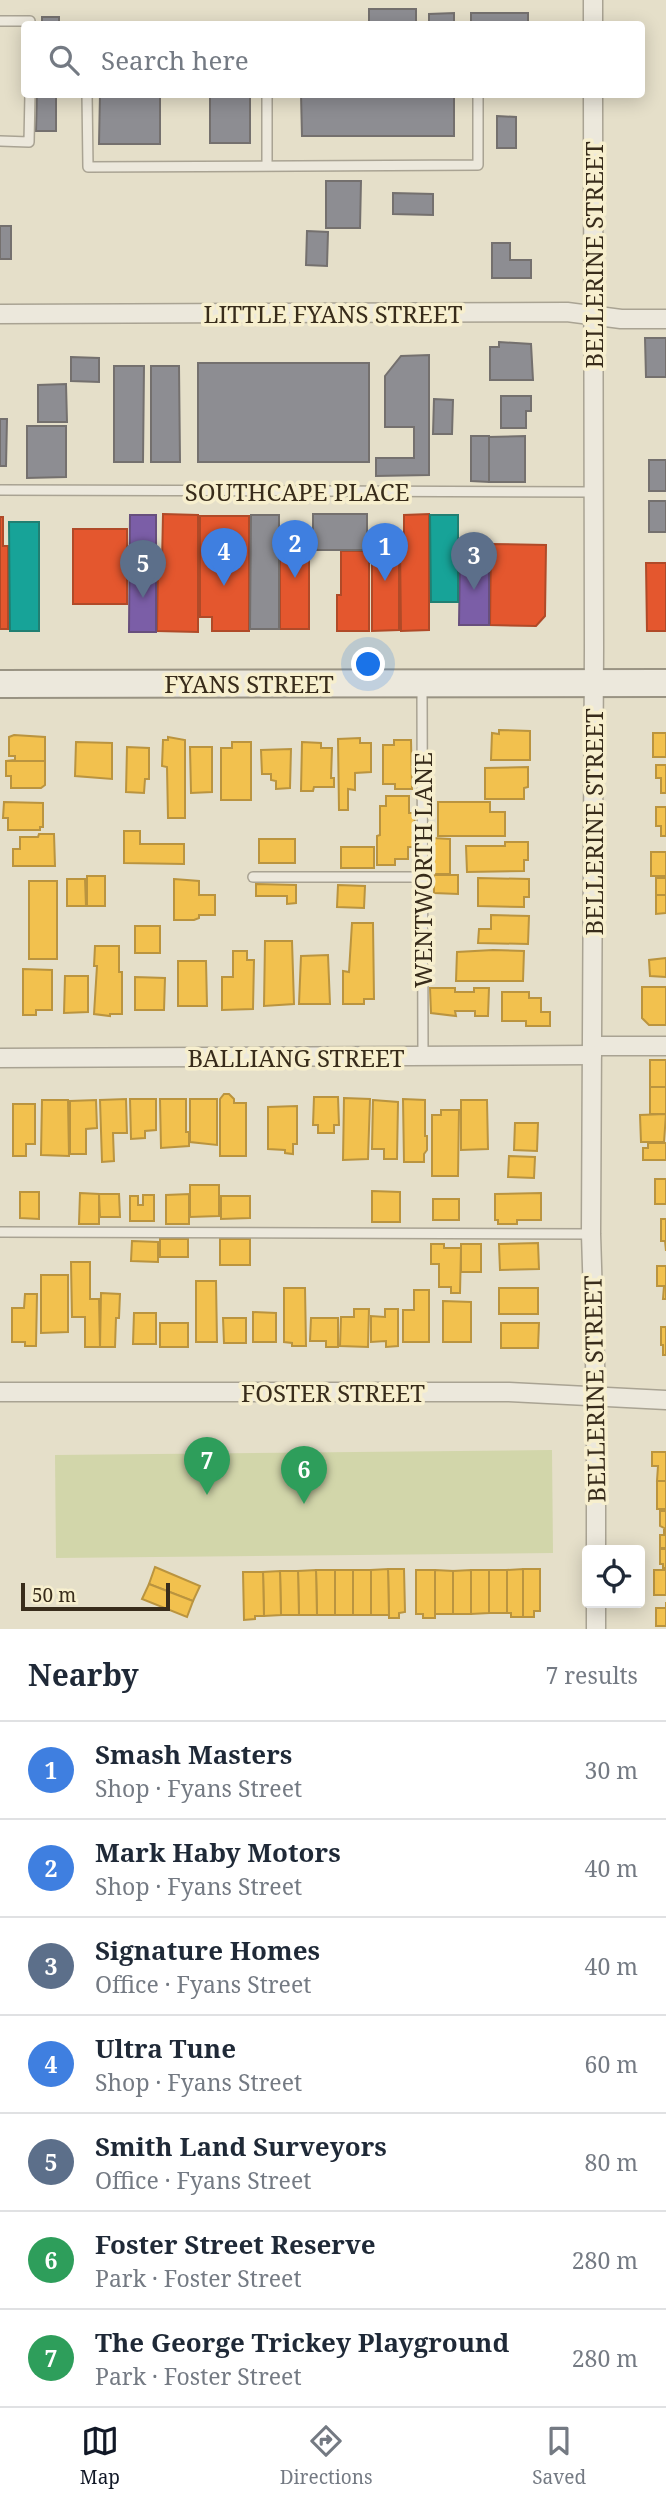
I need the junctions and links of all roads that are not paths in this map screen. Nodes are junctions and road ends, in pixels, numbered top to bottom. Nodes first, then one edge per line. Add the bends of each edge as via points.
1 (593, 0) edge
2 (0, 21) edge
3 (21, 21) edge
4 (593, 21) edge
5 (30, 98) edge
6 (87, 98) edge
7 (267, 98) edge
8 (478, 98) edge
9 (593, 98) edge
10 (0, 141) edge
11 (267, 165) junction
12 (0, 314) edge
13 (593, 316) junction
14 (666, 319) edge
15 (0, 490) edge
16 (594, 492) junction
17 (422, 682) junction
18 (594, 683) junction
19 (666, 683) edge
20 (0, 684) edge
21 (253, 877) dead end
22 (423, 877) junction
23 (666, 1046) edge
24 (593, 1051) junction
25 (423, 1057) junction
26 (0, 1058) edge
27 (0, 1232) edge
28 (591, 1234) junction
29 (0, 1392) edge
30 (596, 1395) junction
31 (666, 1400) edge
32 (596, 1545) edge
33 (596, 1608) edge
34 (596, 1629) edge

1 - 4 street
2 - 3 lane
5 - 10 lane via 29,142
6 - 11 lane via 88,167
7 - 11 lane
8 - 11 lane via 478,165
9 - 13 street, BELLERINE STREET
12 - 13 street, LITTLE FYANS STREET via 567,312
13 - 14 street, LITTLE FYANS STREET
13 - 16 street, BELLERINE STREET
15 - 16 lane, SOUTHCAPE PLACE
16 - 18 street, BELLERINE STREET
17 - 18 main road, FYANS STREET
17 - 20 main road, FYANS STREET
17 - 22 lane, WENTWORTH LANE
18 - 19 main road, FYANS STREET
18 - 24 street, BELLERINE STREET
21 - 22 lane
22 - 25 lane, WENTWORTH LANE
23 - 24 street, BALLIANG STREET
24 - 25 street, BALLIANG STREET
24 - 28 street, BELLERINE STREET
25 - 26 street, BALLIANG STREET
27 - 28 lane
28 - 30 street, BELLERINE STREET
29 - 30 street, FOSTER STREET
30 - 31 street, FOSTER STREET
30 - 32 street, BELLERINE STREET
33 - 34 street

